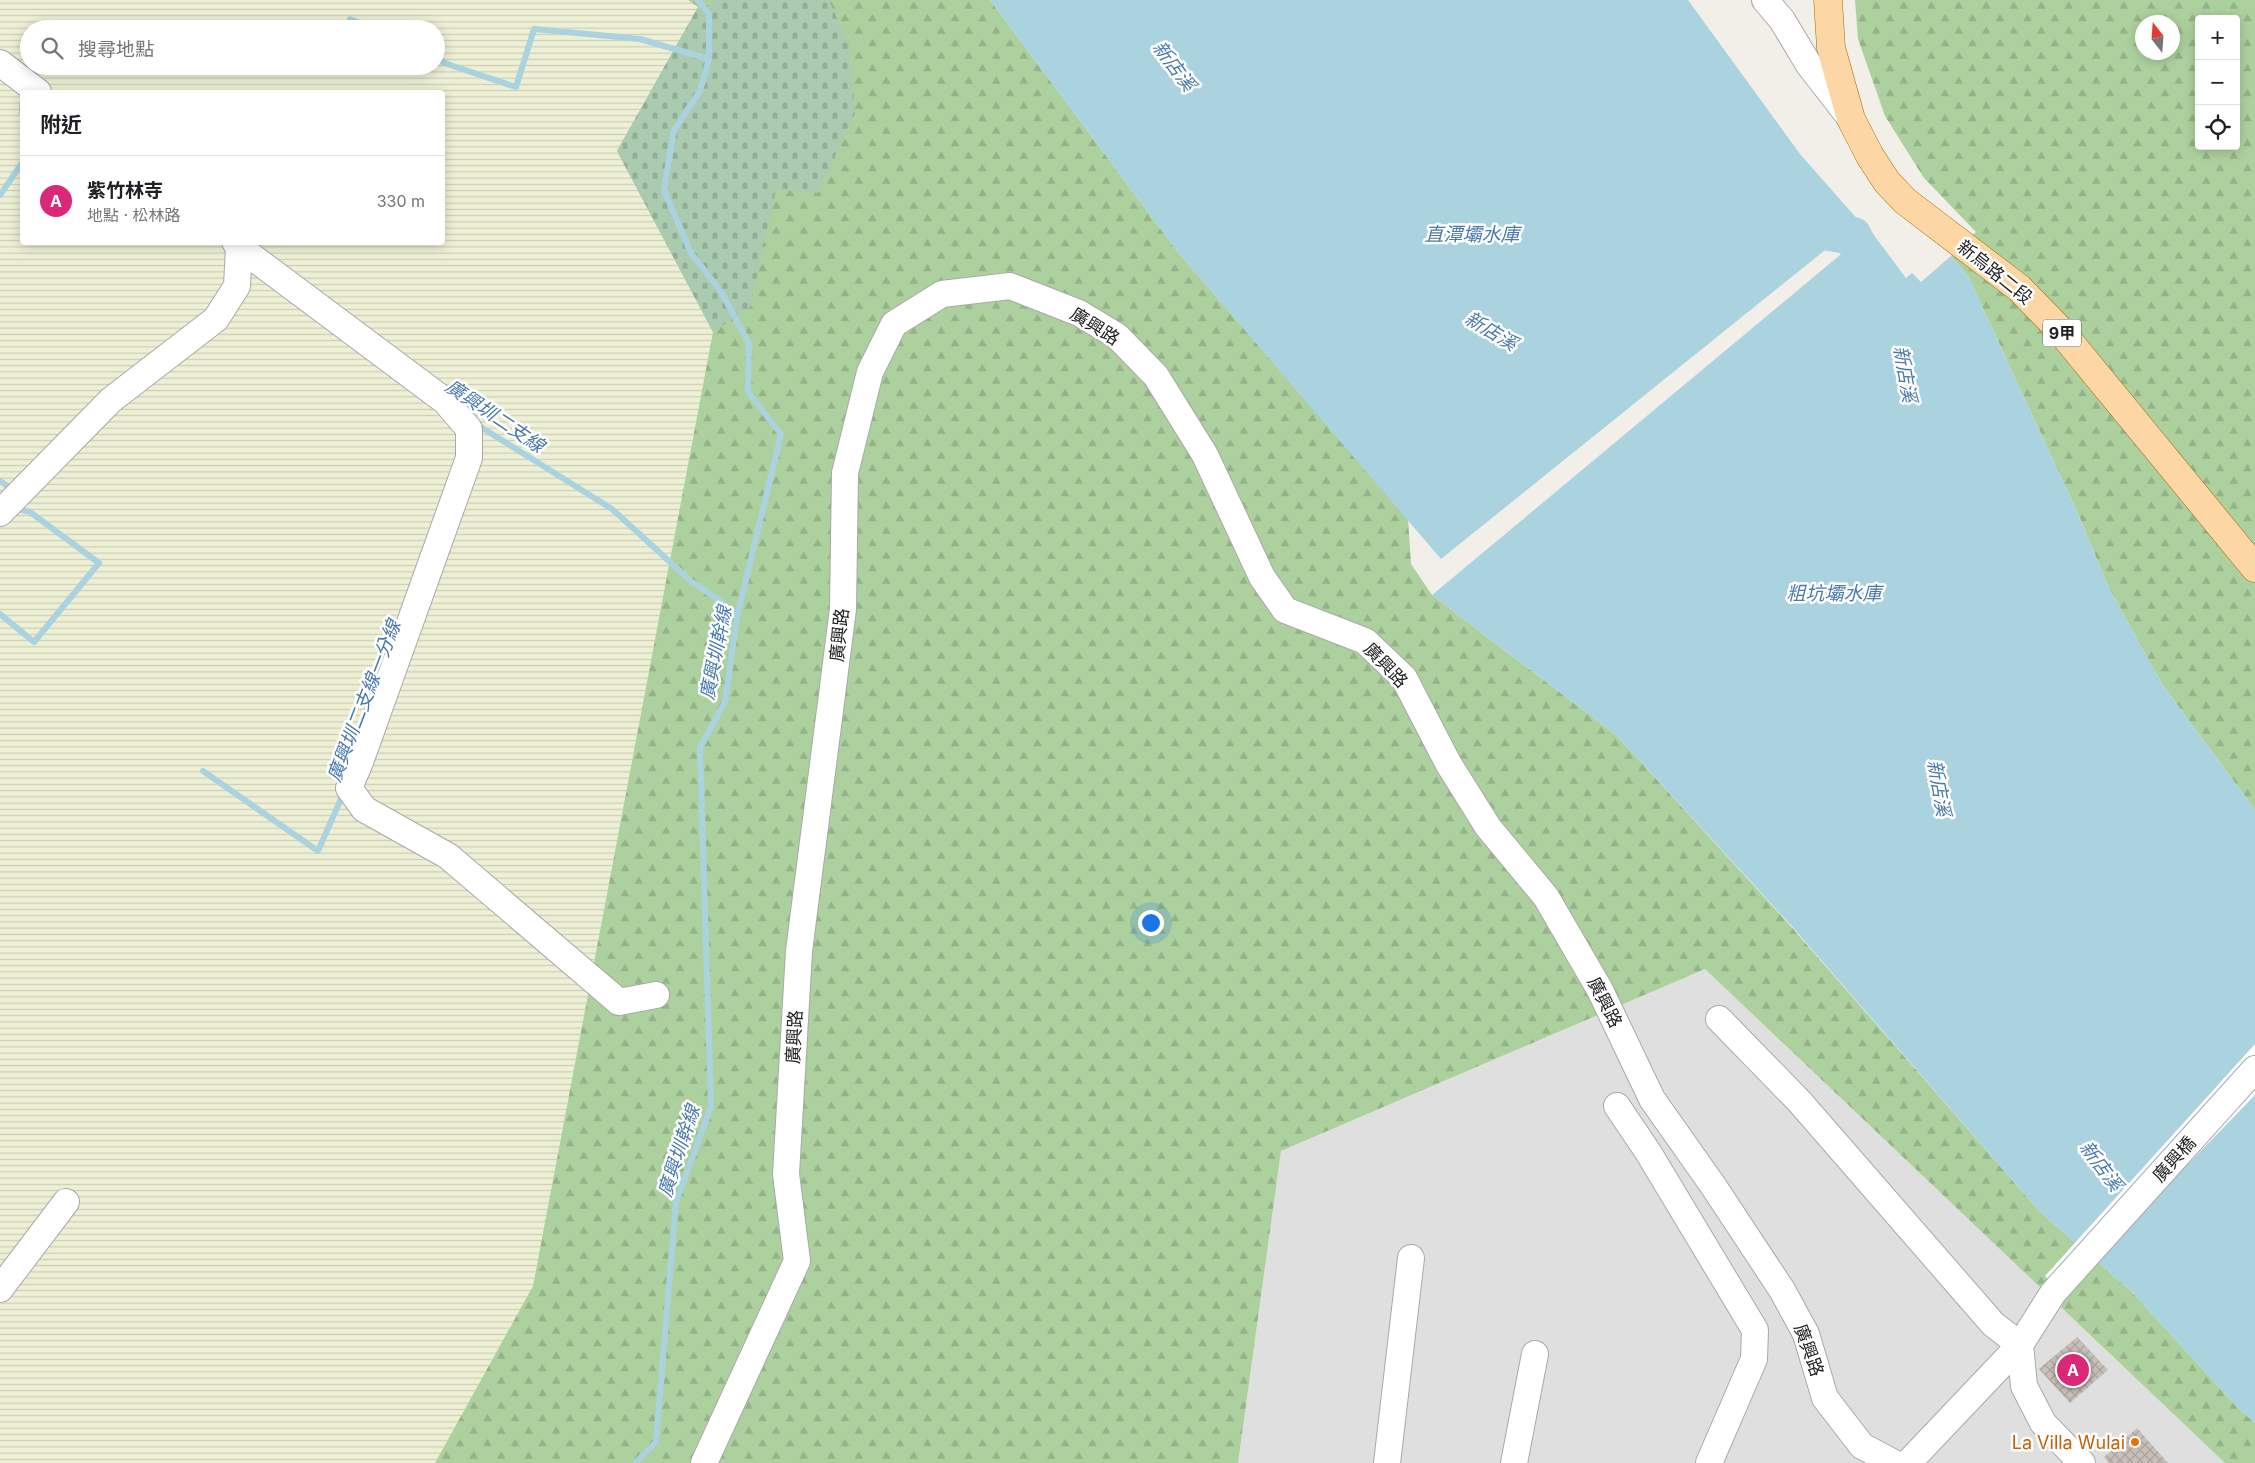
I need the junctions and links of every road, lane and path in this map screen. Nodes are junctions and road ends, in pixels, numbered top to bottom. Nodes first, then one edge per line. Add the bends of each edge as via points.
1 (1765, 0) edge
2 (1828, 0) edge
3 (0, 63) edge
4 (35, 90) edge
5 (1851, 120) junction
6 (237, 245) edge
7 (0, 512) edge
8 (2255, 568) edge
9 (656, 995) dead end
10 (1719, 1019) dead end
11 (2255, 1069) edge
12 (1616, 1106) dead end
13 (66, 1202) dead end
14 (1410, 1258) dead end
15 (0, 1289) edge
16 (2020, 1345) junction
17 (1535, 1354) dead end
18 (704, 1463) edge
19 (1387, 1463) edge
20 (1514, 1463) edge
21 (1709, 1463) edge
22 (1894, 1463) edge
23 (1908, 1463) edge
24 (2082, 1463) edge

1 - 5 street
2 - 5 main road, 新烏路二段 / 9甲 via 1831,48
3 - 4 street
5 - 8 main road, 新烏路二段 / 9甲 via 1886,182 1905,201 2019,288 2059,329
6 - 7 street via 237,286 216,319 111,400
6 - 9 street via 445,401 469,429 469,458 349,788 364,809 448,856 618,1002
10 - 16 street via 1799,1101 1993,1324
11 - 16 street, 廣興橋 via 2053,1294
12 - 21 street via 1648,1152 1755,1330 1754,1359
13 - 15 street
14 - 19 street
16 - 23 street
16 - 24 street via 2024,1386 2043,1423
17 - 20 street
18 - 22 street, 廣興路 via 797,1261 786,1174 798,951 843,609 845,473 870,372 894,324 942,294 1010,286 1079,312 1117,336 1156,376 1205,455 1262,577 1285,610 1365,641 1404,678 1448,763 1488,827 1546,897 1600,990 1652,1099 1782,1290 1806,1334 1825,1398 1862,1446

